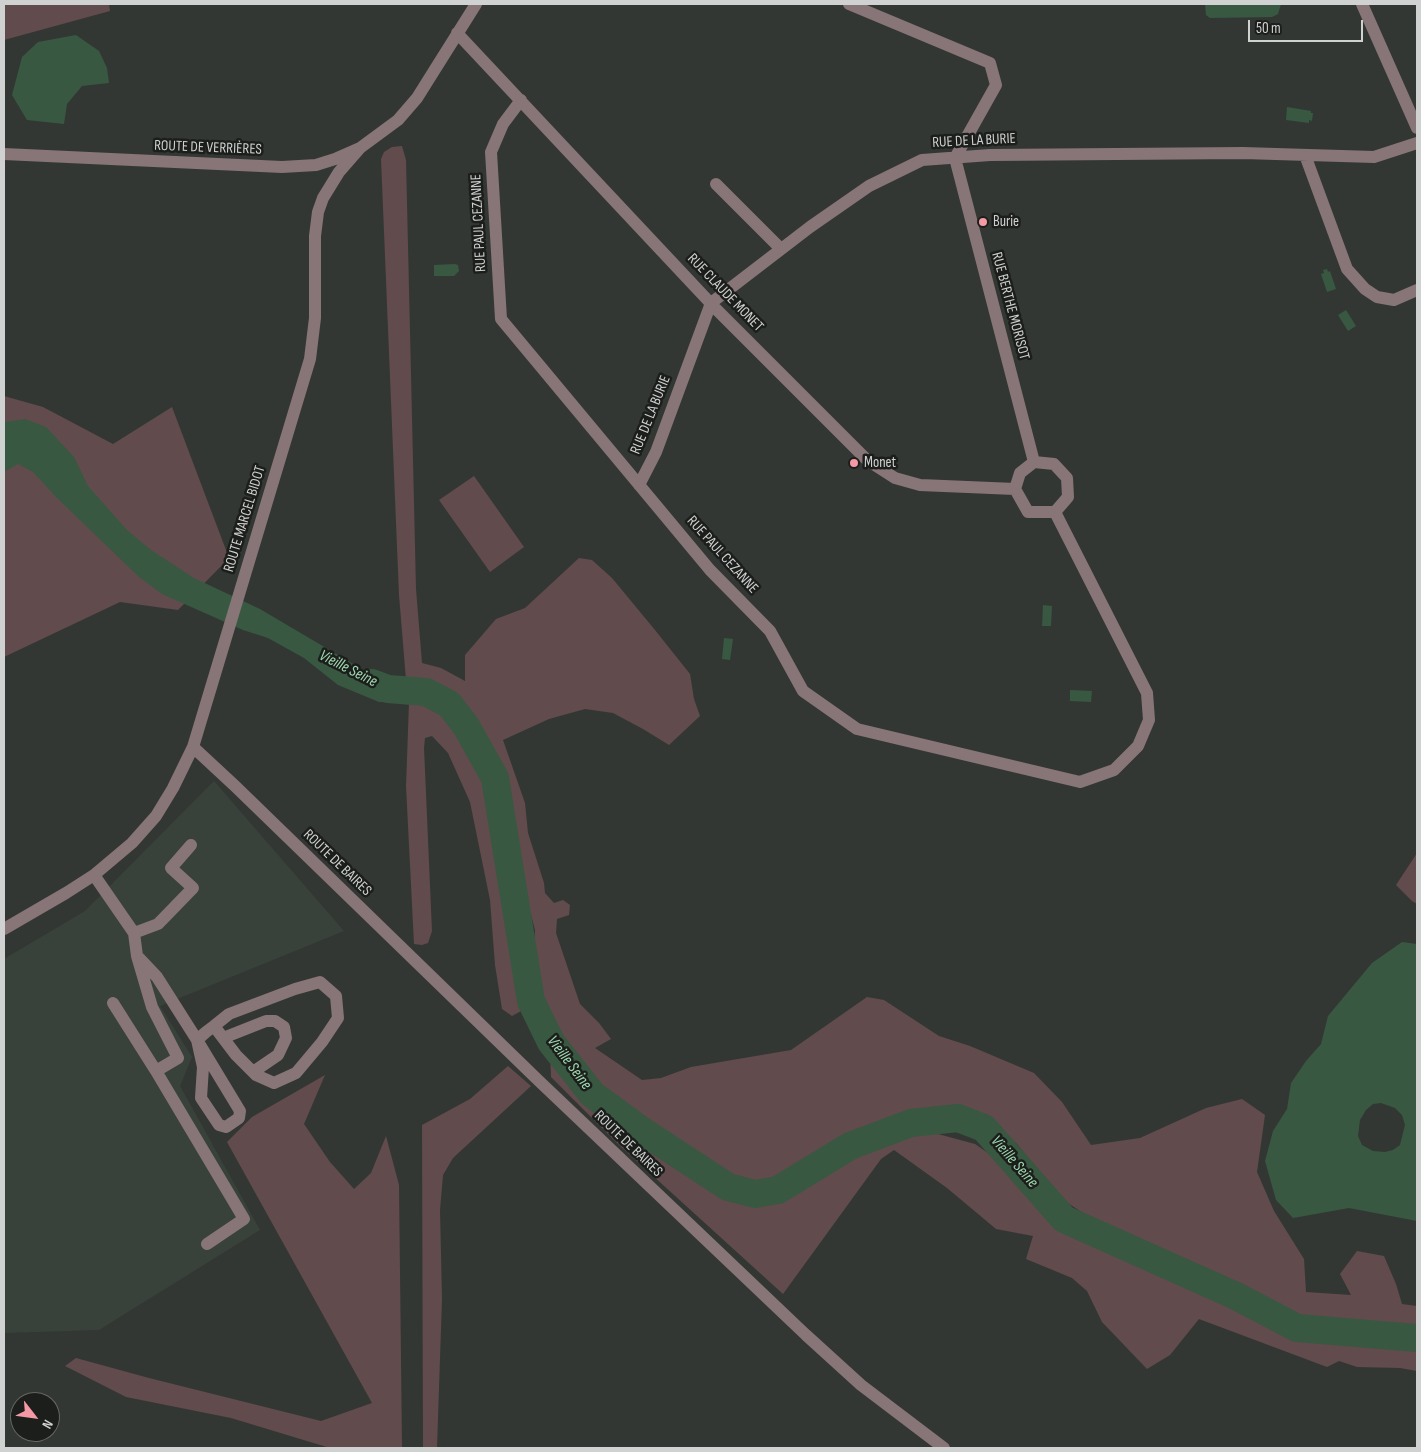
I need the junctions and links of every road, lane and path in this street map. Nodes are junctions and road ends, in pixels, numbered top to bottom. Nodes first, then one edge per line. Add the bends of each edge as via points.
1 (476, 4) edge
2 (849, 4) edge
3 (1362, 4) edge
4 (457, 33) junction
5 (521, 100) junction
6 (1417, 128) edge
7 (1417, 143) edge
8 (360, 148) junction
9 (4, 154) edge
10 (1305, 155) junction
11 (955, 158) junction
12 (716, 184) dead end
13 (781, 249) junction
14 (1417, 290) edge
15 (711, 303) junction
16 (1034, 462) junction
17 (639, 485) junction
18 (1015, 489) junction
19 (1055, 512) junction
20 (193, 748) junction
21 (191, 845) dead end
22 (94, 875) junction
23 (4, 929) edge
24 (134, 933) junction
25 (137, 956) junction
26 (113, 1003) dead end
27 (214, 1026) junction
28 (223, 1038) junction
29 (197, 1040) junction
30 (156, 1072) junction
31 (253, 1072) junction
32 (207, 1244) dead end
33 (944, 1448) edge

1 - 4 street, ROUTE DE VERRIÈRES
2 - 11 street via 990,63 996,85
3 - 6 street
4 - 5 street, RUE CLAUDE MONET
4 - 8 street, ROUTE DE VERRIÈRES via 417,98 398,120
5 - 15 street, RUE CLAUDE MONET
5 - 17 street, RUE PAUL CEZANNE via 503,124 491,152 501,319
7 - 10 street, RUE DE LA BURIE via 1374,157
8 - 9 street, ROUTE DE VERRIÈRES via 316,164 282,167
8 - 20 street, ROUTE MARCEL BIDOT via 339,172 318,212 315,318 310,359
10 - 11 street, RUE DE LA BURIE via 990,155
10 - 14 street via 1347,269 1377,297 1394,300
11 - 13 street, RUE DE LA BURIE via 922,160 869,186
11 - 16 street, RUE BERTHE MORISOT
12 - 13 street
13 - 15 street, RUE DE LA BURIE
15 - 17 street, RUE DE LA BURIE via 656,452
15 - 18 street, RUE CLAUDE MONET via 867,460 895,478 920,485
16 - 18 street via 1020,472
16 - 19 street via 1054,464 1067,478 1068,498
17 - 19 street, RUE PAUL CEZANNE via 710,570 770,631 803,691 856,729 1080,782 1114,770 1138,746 1149,720 1147,692
18 - 19 street via 1028,512
20 - 22 street, ROUTE MARCEL BIDOT via 156,816 132,843
20 - 33 street, ROUTE DE BAIRES via 806,1335 861,1385
21 - 24 street via 171,868 193,888 158,924
22 - 23 street, ROUTE MARCEL BIDOT
22 - 24 street
24 - 25 street
25 - 29 street via 157,976
25 - 30 street via 152,1007 178,1058
26 - 30 street
27 - 28 street
27 - 29 street
27 - 31 street via 229,1014 295,988 320,982 336,996 338,1018 296,1073 274,1083
28 - 31 street
28 - 31 street via 266,1021 275,1020 284,1027 286,1038 278,1055
29 - 29 street via 203,1067 201,1098 220,1125 226,1127 239,1118 240,1111
30 - 32 street via 244,1219

